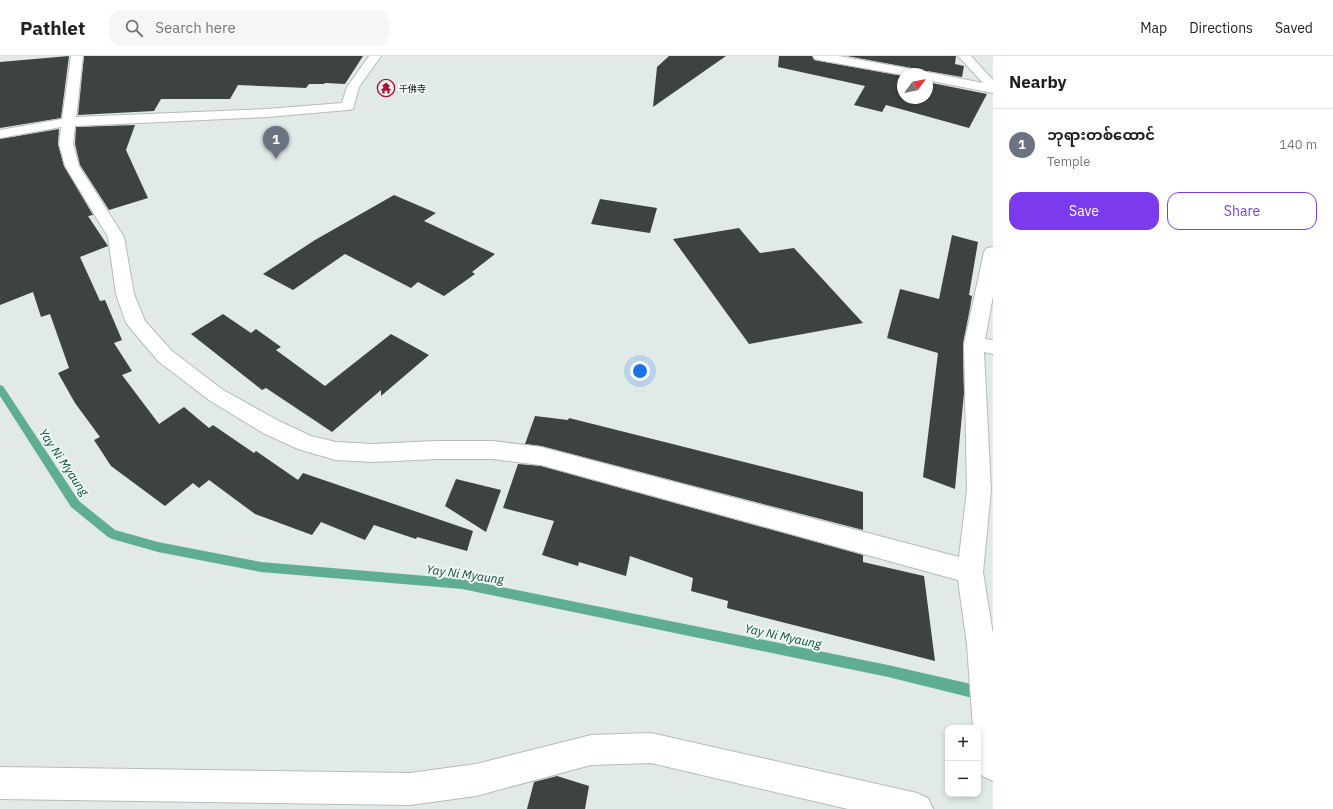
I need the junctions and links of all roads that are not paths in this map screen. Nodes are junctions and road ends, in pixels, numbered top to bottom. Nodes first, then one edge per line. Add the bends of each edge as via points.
1 (77, 56) edge
2 (375, 56) edge
3 (819, 56) edge
4 (964, 56) edge
5 (897, 70) edge
6 (933, 77) edge
7 (993, 88) edge
8 (69, 122) junction
9 (0, 134) edge
10 (993, 252) edge
11 (983, 345) edge
12 (986, 492) edge
13 (970, 572) junction
14 (991, 754) edge
15 (0, 783) edge
16 (917, 809) edge

1 - 8 street
2 - 8 street via 353,87 348,106 267,113
3 - 5 street
4 - 7 street
6 - 7 street
8 - 9 street
8 - 13 street via 66,144 72,166 116,237 124,294 136,323 165,356 216,395 271,427 306,443 336,451 373,454 493,450 541,456
10 - 11 street
11 - 12 street
12 - 13 street
13 - 14 street via 981,645
15 - 16 street via 410,789 476,780 591,750 651,748

